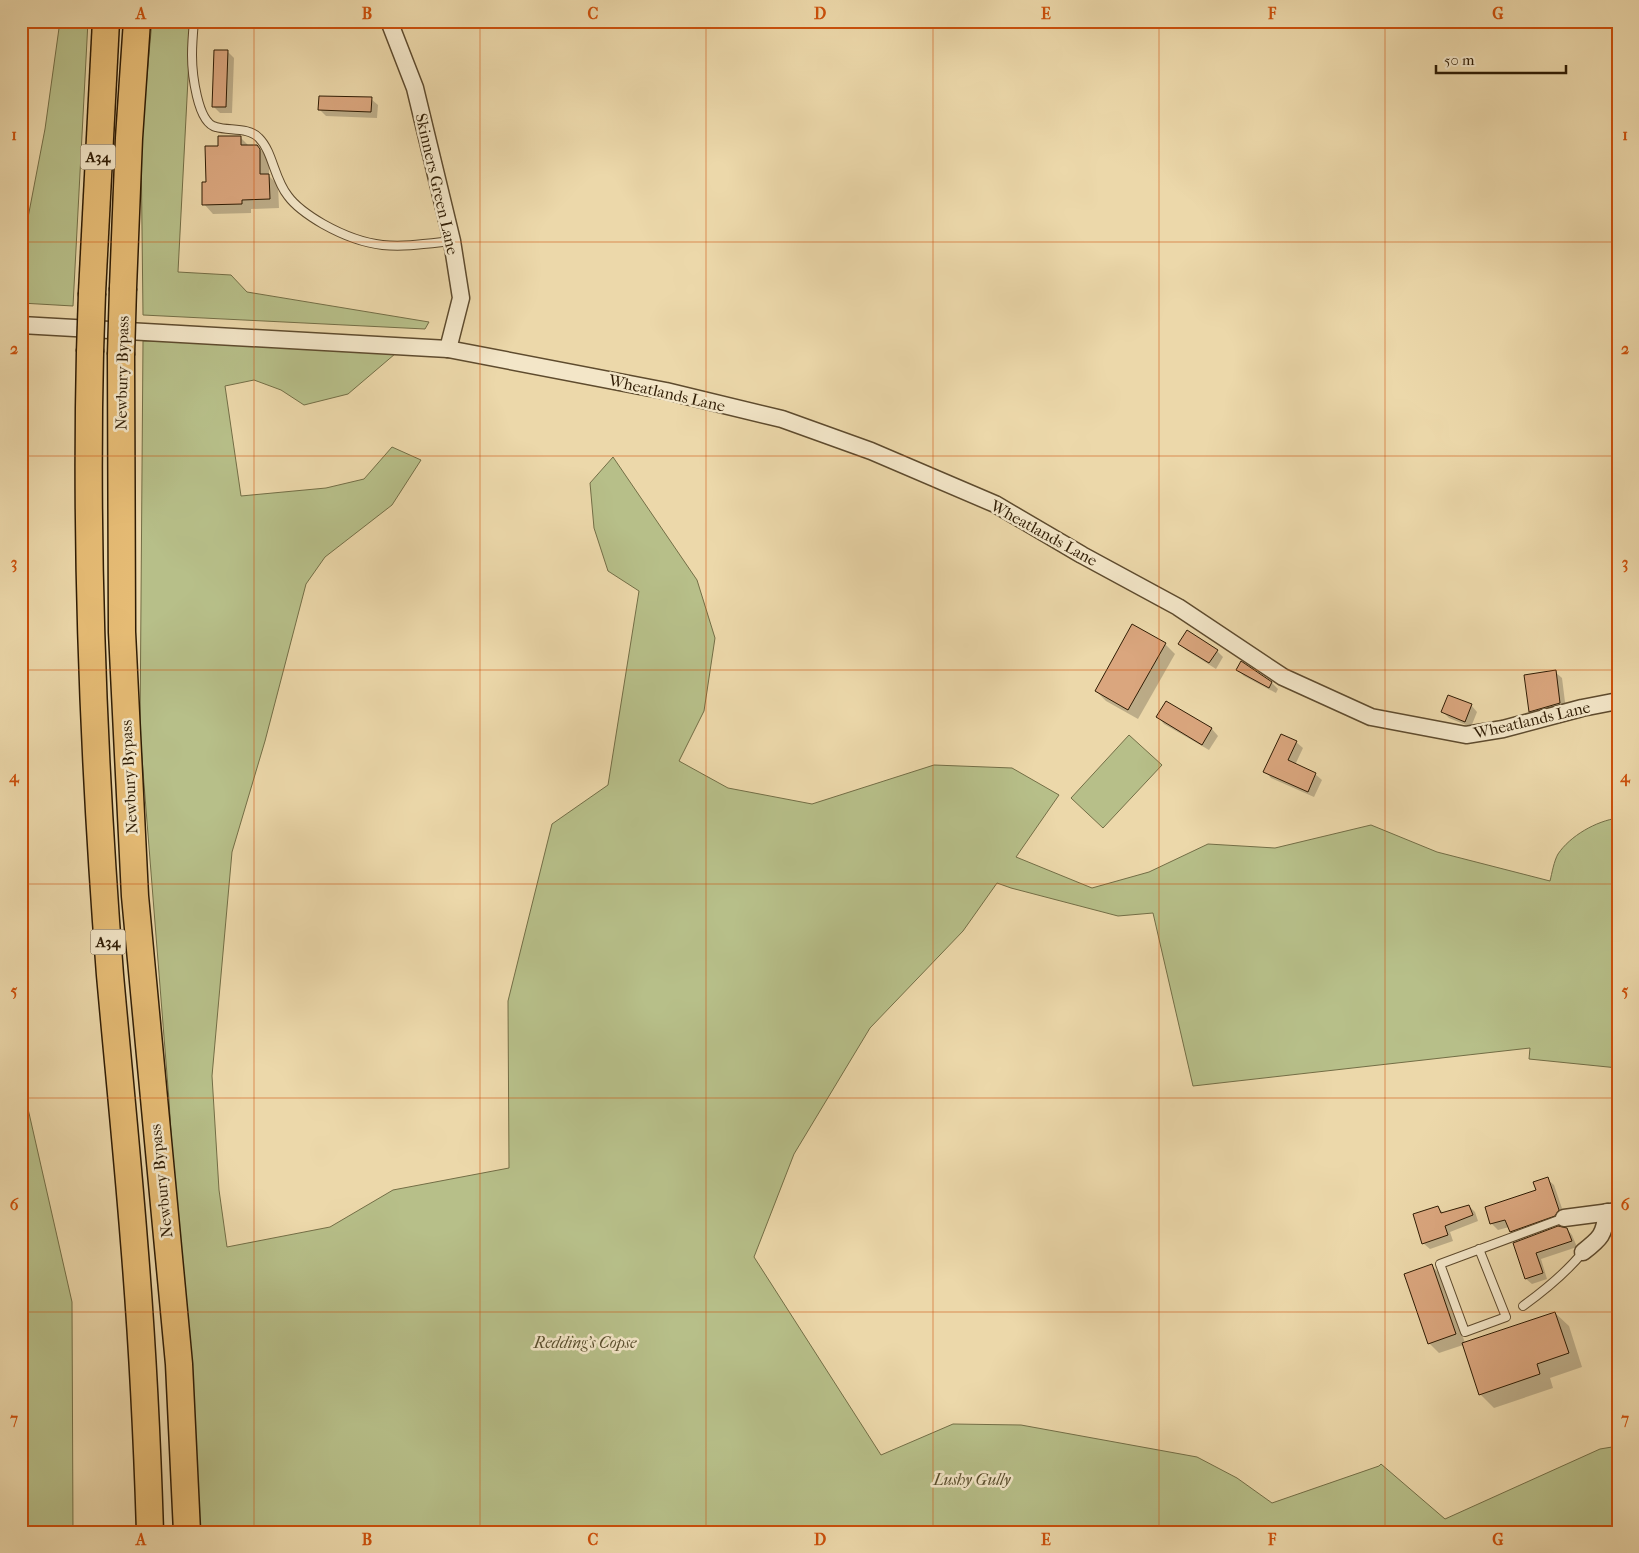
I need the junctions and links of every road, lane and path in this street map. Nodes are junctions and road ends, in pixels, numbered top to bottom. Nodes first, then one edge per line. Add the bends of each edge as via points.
1 (106, 21) edge
2 (137, 21) edge
3 (194, 21) edge
4 (389, 21) edge
5 (452, 242) junction
6 (21, 325) edge
7 (448, 349) junction
8 (1618, 701) edge
9 (1612, 1211) edge
10 (1564, 1218) joint
11 (1479, 1248) junction
12 (1583, 1252) joint
13 (1523, 1306) dead end
14 (150, 1532) edge
15 (187, 1532) edge

1 - 14 highway, Newbury Bypass / A34, bridge via 88,423 92,634 110,974 134,1243
2 - 15 highway, Newbury Bypass / A34, bridge via 121,355 122,632 135,896 179,1364
3 - 5 lane via 192,56 197,98 207,123 258,136 266,146 278,181 298,206 340,233 373,245 402,247
4 - 5 street, Skinners Green Lane via 415,88
5 - 7 street, Skinners Green Lane via 460,298
6 - 7 street, Wheatlands Lane
7 - 8 street, Wheatlands Lane via 666,391 782,419 871,451 995,504 1178,607 1283,677 1371,718 1466,734 1503,729
9 - 10 street
9 - 12 street via 1600,1239
10 - 11 lane
11 - 11 lane via 1440,1264 1465,1332 1506,1317
12 - 13 lane via 1557,1279

